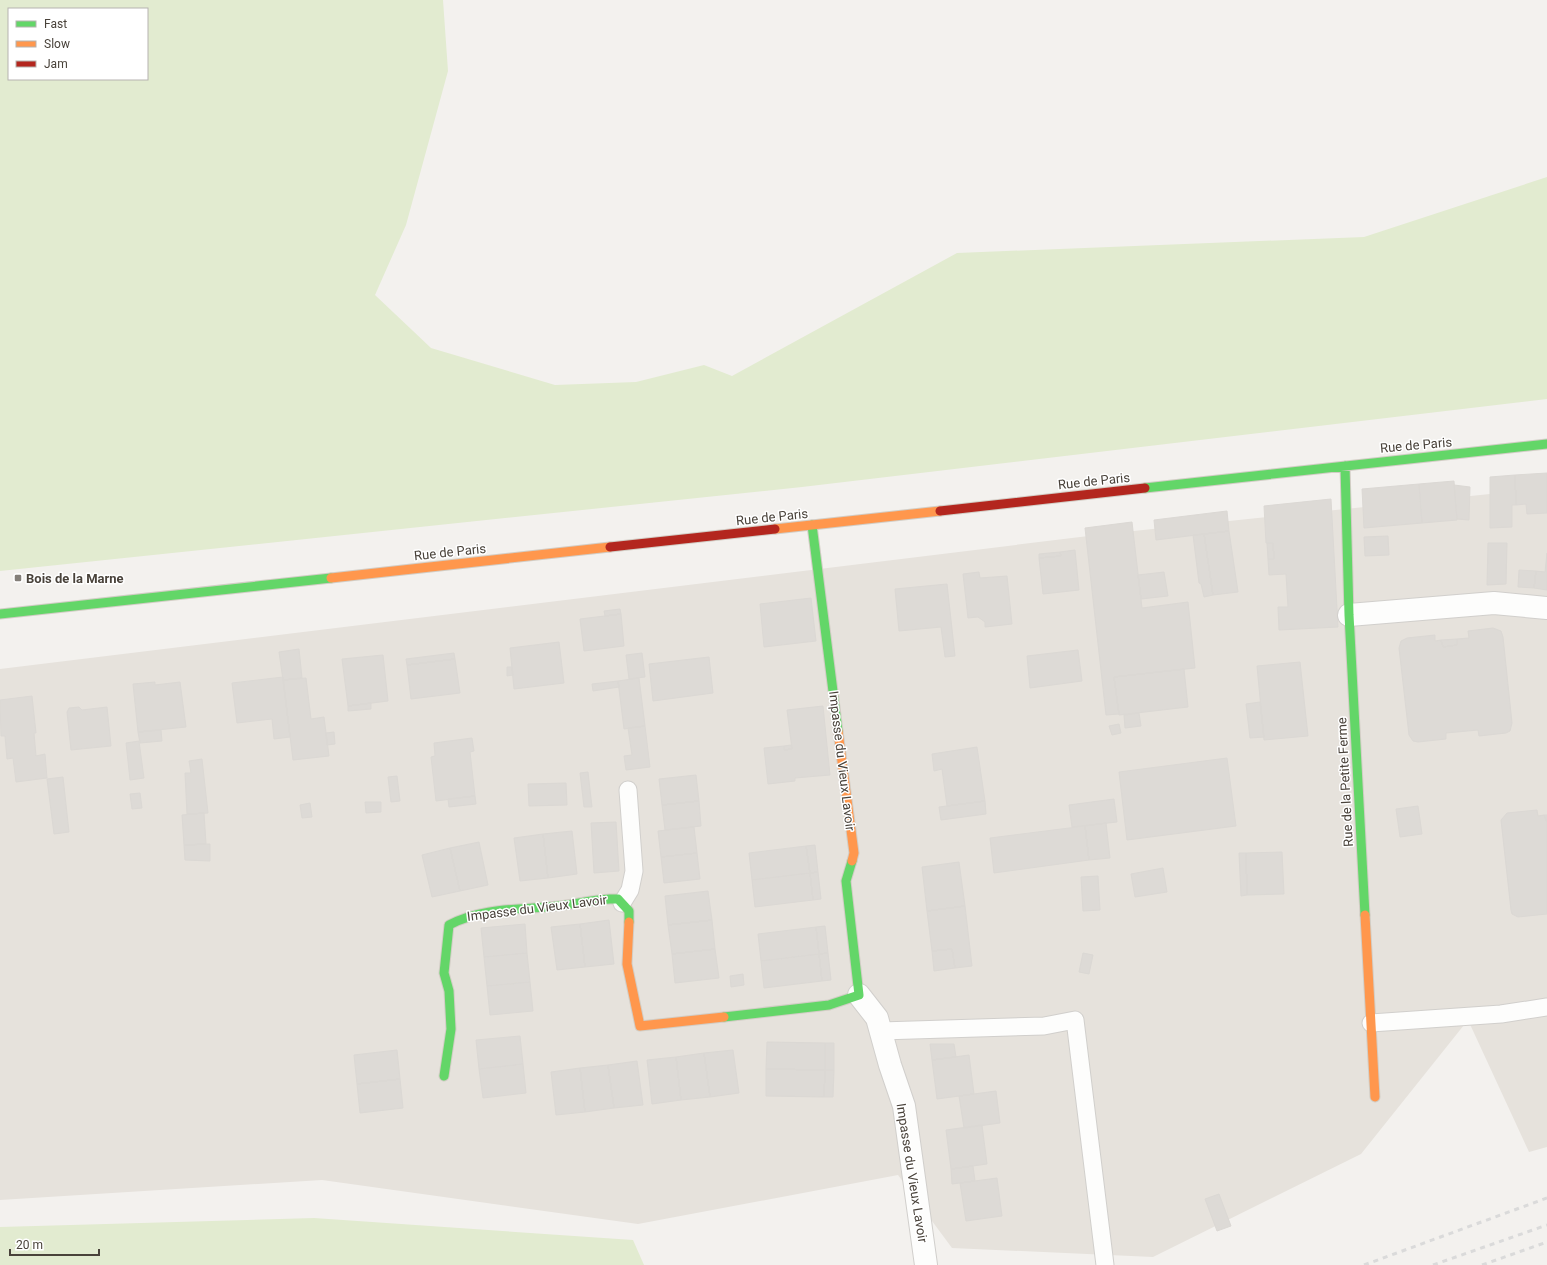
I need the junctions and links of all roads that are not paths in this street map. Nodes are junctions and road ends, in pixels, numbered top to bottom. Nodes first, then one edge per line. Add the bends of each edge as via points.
1 (1547, 444) edge
2 (1345, 466) junction
3 (812, 525) junction
4 (1547, 608) edge
5 (0, 614) edge
6 (1349, 615) junction
7 (628, 790) dead end
8 (622, 903) junction
9 (859, 995) junction
10 (1547, 1007) edge
11 (1371, 1023) junction
12 (881, 1031) junction
13 (444, 1076) dead end
14 (1375, 1097) dead end
15 (926, 1265) edge
16 (1106, 1265) edge

1 - 2 street, Rue de Paris
2 - 3 street, Rue de Paris
2 - 6 street, Rue de la Petite Ferme
3 - 5 street, Rue de Paris
3 - 9 street, Impasse du Vieux Lavoir via 854,853 846,881
4 - 6 street via 1494,603
6 - 11 street, Rue de la Petite Ferme
7 - 8 lane via 634,871 630,890
8 - 9 street, Impasse du Vieux Lavoir via 629,911 627,964 640,1026 829,1005
8 - 13 street, Impasse du Vieux Lavoir via 618,899 601,898 561,906 460,918 449,925 444,973 449,991 451,1029
9 - 12 street, Impasse du Vieux Lavoir via 877,1018
10 - 11 lane via 1501,1014
11 - 14 street, Rue de la Petite Ferme
12 - 15 street, Impasse du Vieux Lavoir via 904,1106
12 - 16 lane via 1044,1026 1075,1020

